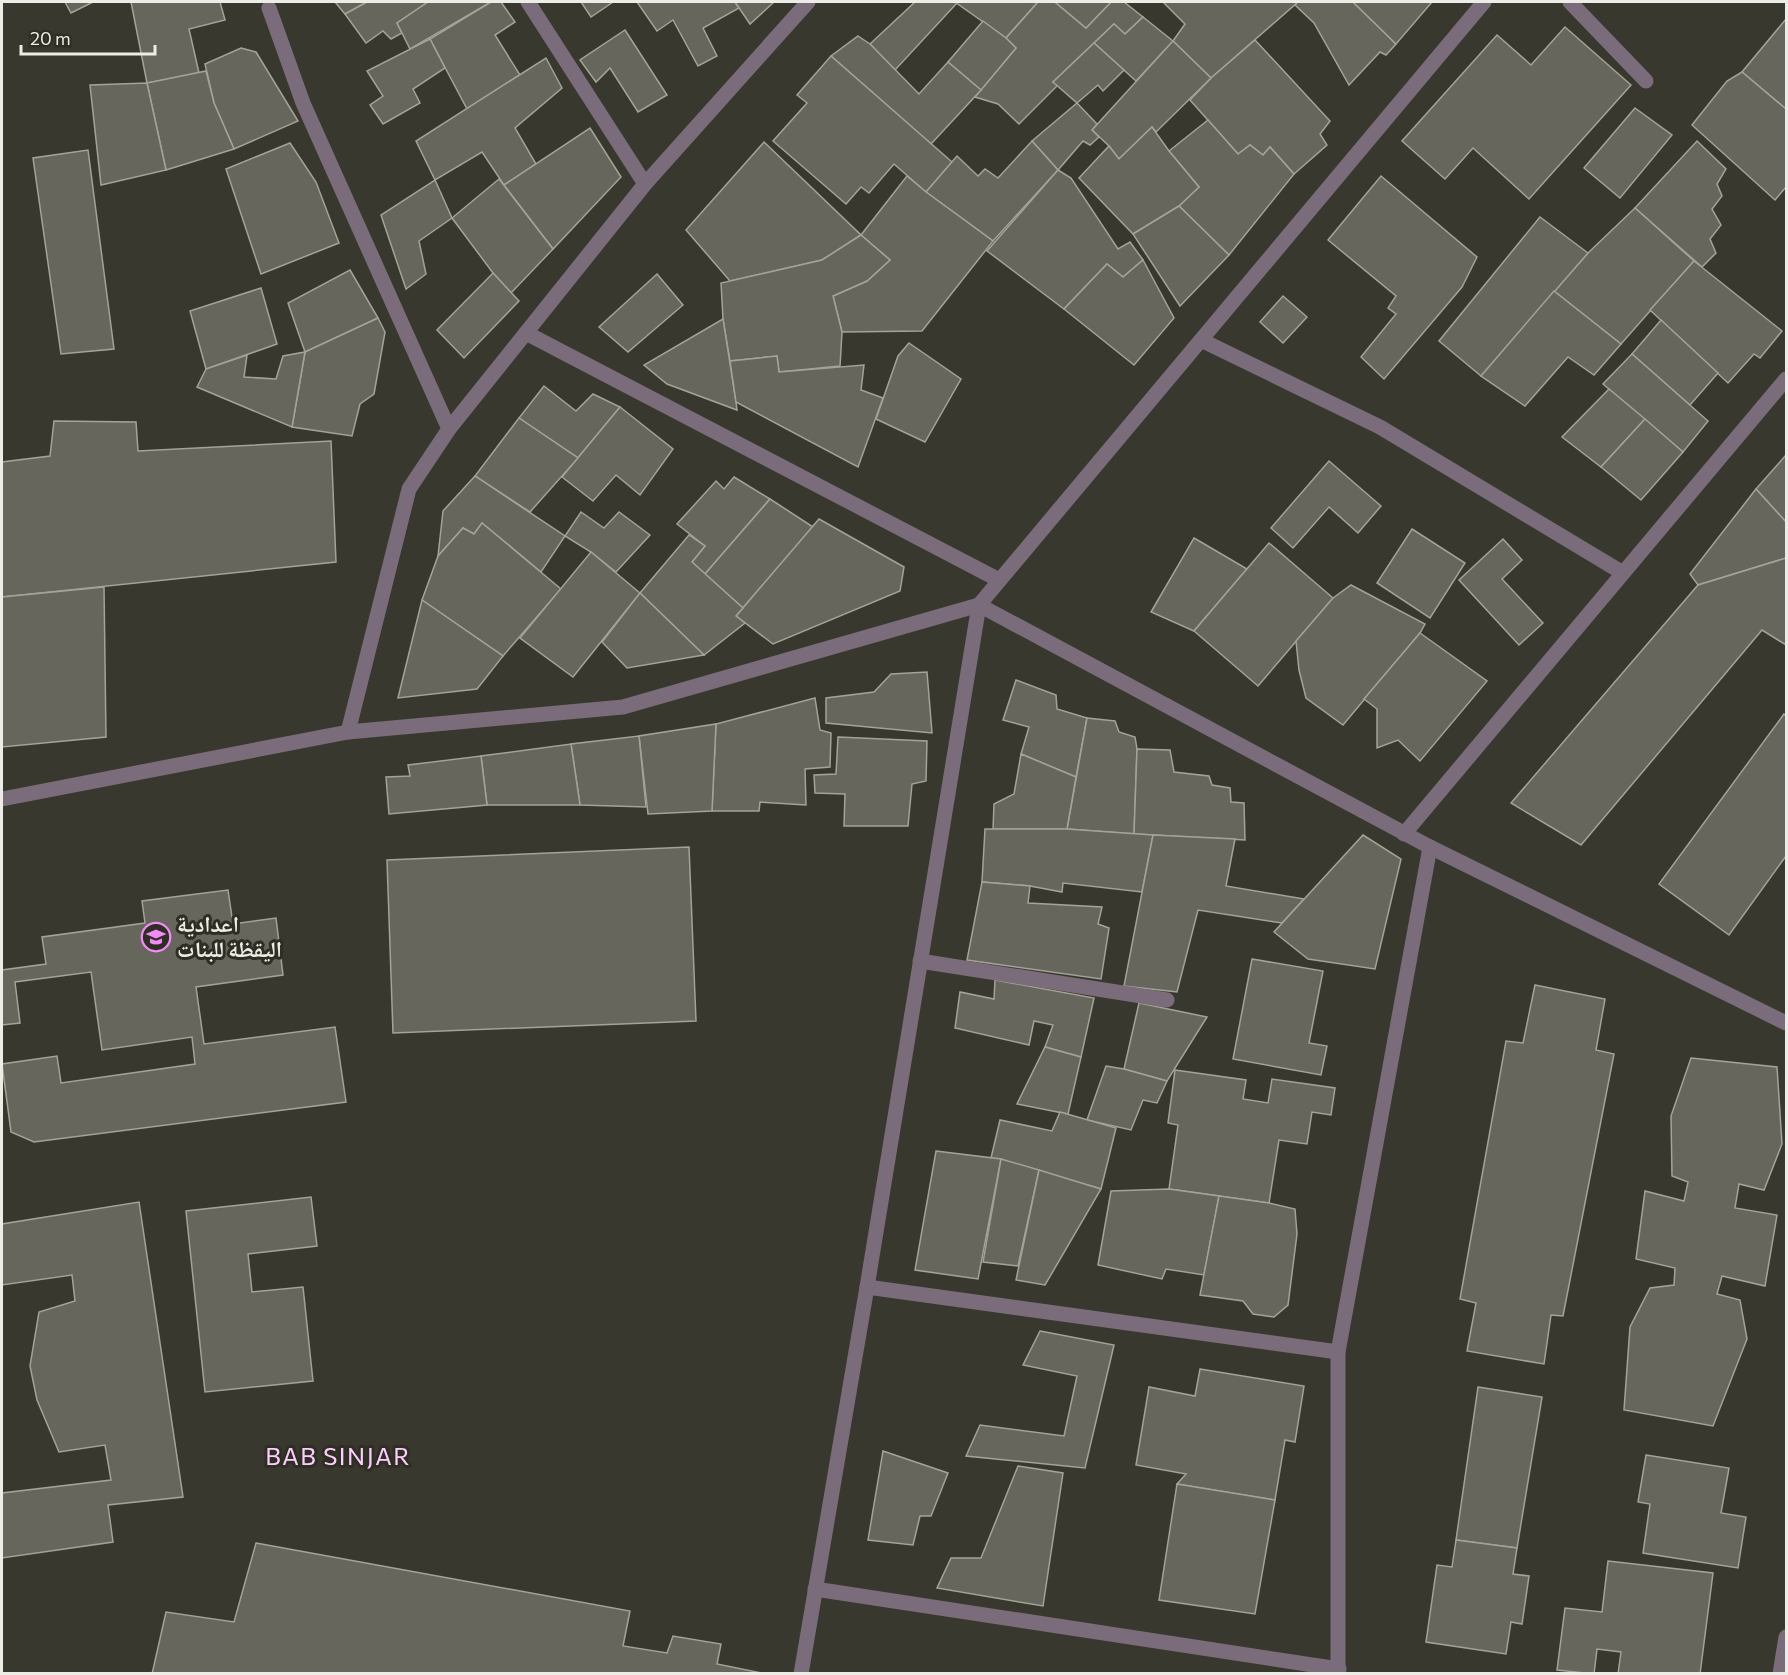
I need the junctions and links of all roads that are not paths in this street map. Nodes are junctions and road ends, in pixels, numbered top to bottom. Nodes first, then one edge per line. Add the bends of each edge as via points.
1 (528, 2) edge
2 (808, 2) edge
3 (1484, 2) edge
4 (1570, 2) edge
5 (269, 8) dead end
6 (1646, 81) dead end
7 (645, 184) junction
8 (526, 333) junction
9 (1201, 340) junction
10 (1786, 379) edge
11 (449, 429) junction
12 (1623, 573) junction
13 (999, 580) junction
14 (979, 605) junction
15 (348, 732) junction
16 (2, 799) edge
17 (1404, 834) junction
18 (1430, 847) junction
19 (920, 961) junction
20 (1167, 1000) dead end
21 (1786, 1023) edge
22 (867, 1287) junction
23 (1338, 1352) junction
24 (815, 1589) junction
25 (1786, 1637) edge
26 (1338, 1671) edge
27 (801, 1674) edge
28 (1780, 1674) edge

1 - 7 street
2 - 7 street
3 - 9 street
4 - 6 street
5 - 11 street via 303,103
7 - 8 street
8 - 11 street
8 - 13 street
9 - 12 street via 1380,427
9 - 13 street
10 - 12 street
11 - 15 street via 409,489
12 - 17 street
13 - 14 street
14 - 15 street via 623,707
14 - 17 street
14 - 19 street
15 - 16 street
17 - 18 street
18 - 21 street
18 - 23 street
19 - 20 street
19 - 22 street
22 - 23 street
22 - 24 street
23 - 26 street
24 - 26 street
24 - 27 street
25 - 28 street

